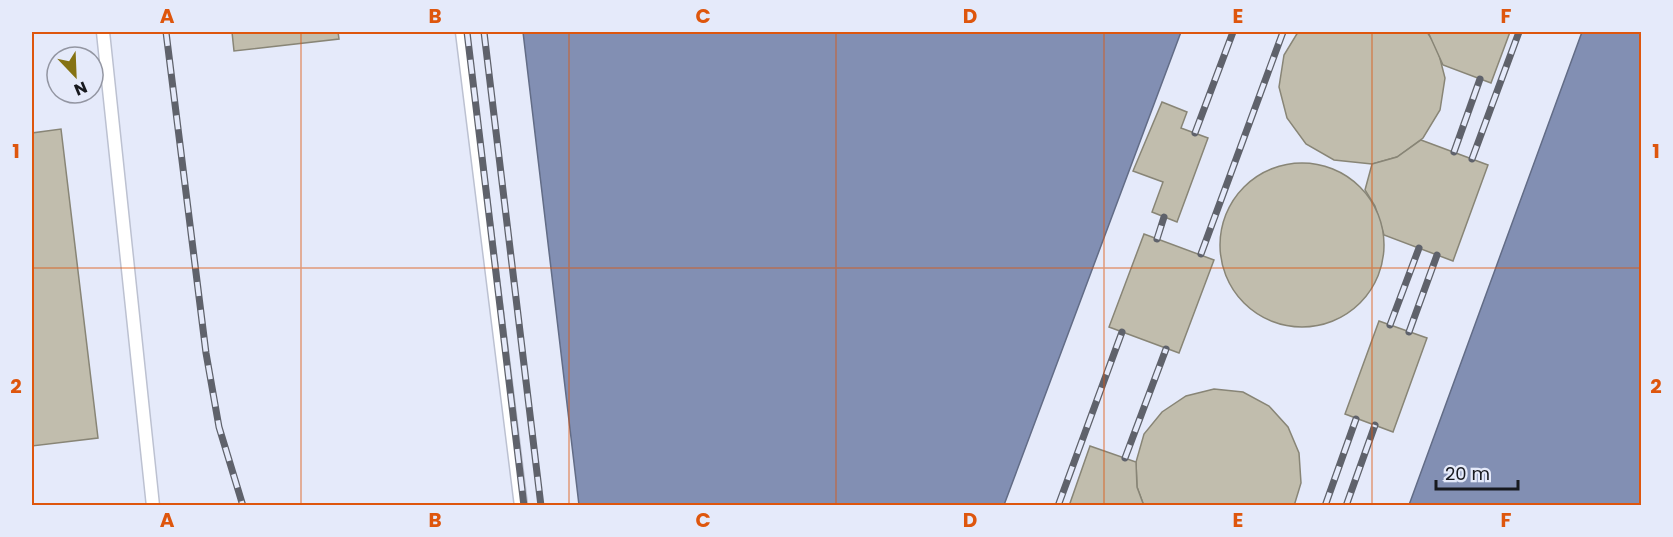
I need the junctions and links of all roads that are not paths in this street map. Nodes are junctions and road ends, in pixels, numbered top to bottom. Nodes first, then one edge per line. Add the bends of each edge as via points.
1 (104, 32) edge
2 (462, 32) edge
3 (153, 506) edge
4 (521, 506) edge

1 - 3 lane
2 - 4 lane

